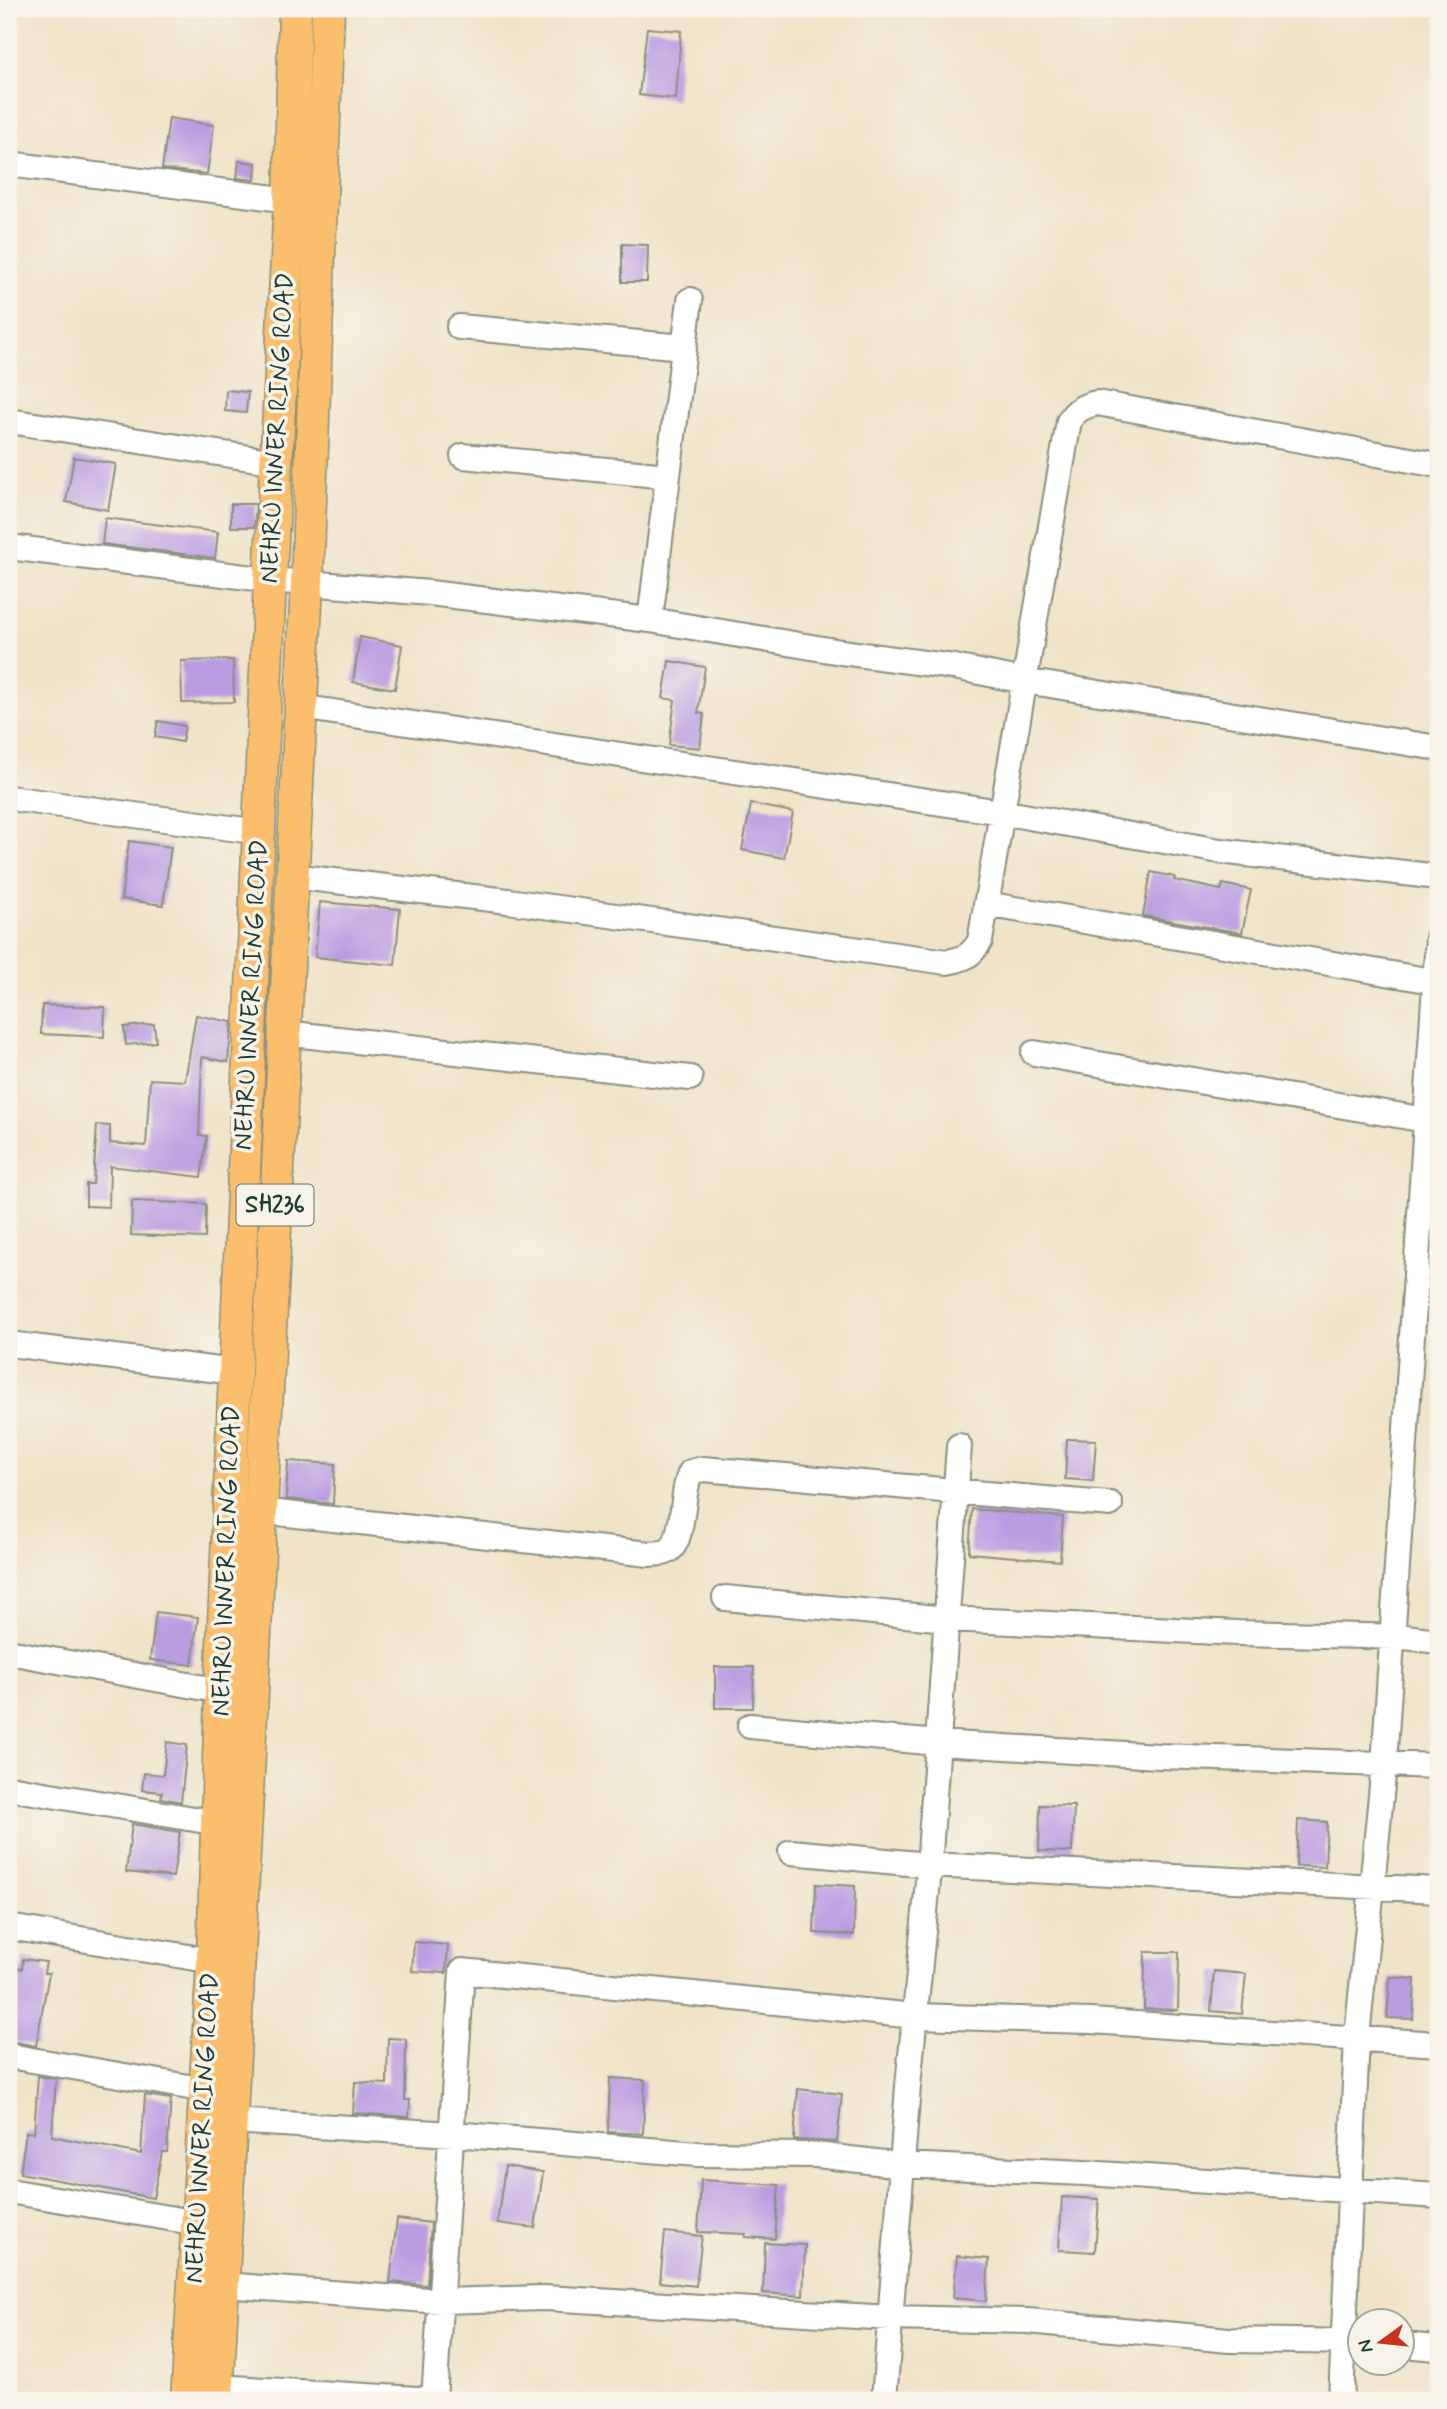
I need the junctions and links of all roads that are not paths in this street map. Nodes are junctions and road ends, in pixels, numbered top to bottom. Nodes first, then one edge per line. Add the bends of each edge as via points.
1 (295, 9) edge
2 (328, 9) edge
3 (9, 164) edge
4 (290, 200) junction
5 (690, 300) dead end
6 (459, 327) dead end
7 (684, 348) junction
8 (9, 421) edge
9 (463, 456) dead end
10 (276, 462) junction
11 (1438, 465) edge
12 (668, 476) junction
13 (9, 547) edge
14 (270, 580) junction
15 (307, 583) junction
16 (650, 621) junction
17 (1025, 681) junction
18 (300, 707) junction
19 (1438, 748) edge
20 (9, 798) edge
21 (1001, 812) junction
22 (260, 832) junction
23 (291, 876) junction
24 (1438, 877) edge
25 (986, 904) junction
26 (1438, 938) edge
27 (1437, 981) edge
28 (284, 1033) junction
29 (1034, 1053) dead end
30 (690, 1078) dead end
31 (1426, 1120) junction
32 (9, 1344) edge
33 (235, 1372) junction
34 (959, 1446) dead end
35 (956, 1493) junction
36 (1110, 1504) dead end
37 (260, 1511) junction
38 (725, 1598) dead end
39 (947, 1619) junction
40 (1392, 1636) junction
41 (1438, 1641) edge
42 (9, 1652) edge
43 (221, 1691) junction
44 (750, 1726) dead end
45 (938, 1743) junction
46 (1384, 1765) junction
47 (1438, 1766) edge
48 (9, 1788) edge
49 (218, 1823) junction
50 (791, 1852) dead end
51 (929, 1865) junction
52 (1372, 1886) junction
53 (1438, 1890) edge
54 (9, 1927) edge
55 (213, 1961) junction
56 (915, 2016) junction
57 (1357, 2037) junction
58 (1438, 2043) edge
59 (9, 2056) edge
60 (206, 2090) junction
61 (231, 2121) junction
62 (453, 2134) junction
63 (902, 2165) junction
64 (9, 2191) edge
65 (1351, 2192) junction
66 (1438, 2196) edge
67 (198, 2223) junction
68 (223, 2285) junction
69 (441, 2301) junction
70 (1352, 2308) edge
71 (891, 2318) junction
72 (1346, 2342) edge
73 (1416, 2346) edge
74 (1438, 2348) edge
75 (1346, 2374) edge
76 (217, 2394) edge
77 (187, 2400) edge
78 (884, 2400) edge
79 (1341, 2400) edge

1 - 4 main road, NEHRU INNER RING ROAD / SH236
2 - 15 main road, SH236
3 - 4 street
4 - 10 main road, NEHRU INNER RING ROAD / SH236
5 - 7 street
6 - 7 street
7 - 12 street
8 - 10 street
9 - 12 street
10 - 14 main road, NEHRU INNER RING ROAD / SH236
11 - 17 street via 1097,403 1086,405 1069,421
12 - 16 street
13 - 14 street
14 - 15 street
14 - 22 main road, NEHRU INNER RING ROAD / SH236
15 - 16 street
15 - 18 main road, SH236
16 - 17 street
17 - 19 street
17 - 21 street
18 - 21 street
18 - 23 main road, SH236
20 - 22 street
21 - 24 street via 1220,851
21 - 25 street
22 - 33 main road, NEHRU INNER RING ROAD / SH236
23 - 25 street via 947,962 972,954 980,941
23 - 28 main road, SH236
25 - 27 street
26 - 27 street
27 - 31 street
28 - 30 street
28 - 37 main road, SH236
29 - 31 street
31 - 40 street
32 - 33 street
33 - 43 main road, NEHRU INNER RING ROAD / SH236
34 - 35 street
35 - 36 street
35 - 37 street via 703,1469 691,1472 685,1482 678,1541 667,1552 649,1554
35 - 39 street
37 - 61 main road, SH236
38 - 39 street
39 - 40 street
39 - 45 street
40 - 41 street
40 - 46 street
42 - 43 street
43 - 49 main road, NEHRU INNER RING ROAD / SH236
44 - 45 street
45 - 46 street
45 - 51 street
46 - 47 street
46 - 52 street
48 - 49 street
49 - 55 main road, NEHRU INNER RING ROAD / SH236
50 - 51 street
51 - 52 street
51 - 56 street
52 - 53 street
52 - 57 street
54 - 55 street
55 - 60 main road, NEHRU INNER RING ROAD / SH236
56 - 57 street
56 - 62 street via 462,1971
56 - 63 street
57 - 58 street
57 - 65 street
59 - 60 street
60 - 67 main road, NEHRU INNER RING ROAD / SH236
61 - 62 street
61 - 68 main road, SH236
62 - 63 street via 698,2154 816,2155
62 - 69 street
63 - 65 street
63 - 71 street
64 - 67 street
65 - 66 street
65 - 70 street
67 - 77 main road, NEHRU INNER RING ROAD / SH236
68 - 69 street
68 - 76 main road, SH236
69 - 71 street via 545,2298
69 - 76 street via 434,2400
71 - 72 street via 1028,2321 1229,2340
71 - 78 street
73 - 74 street
75 - 79 street

